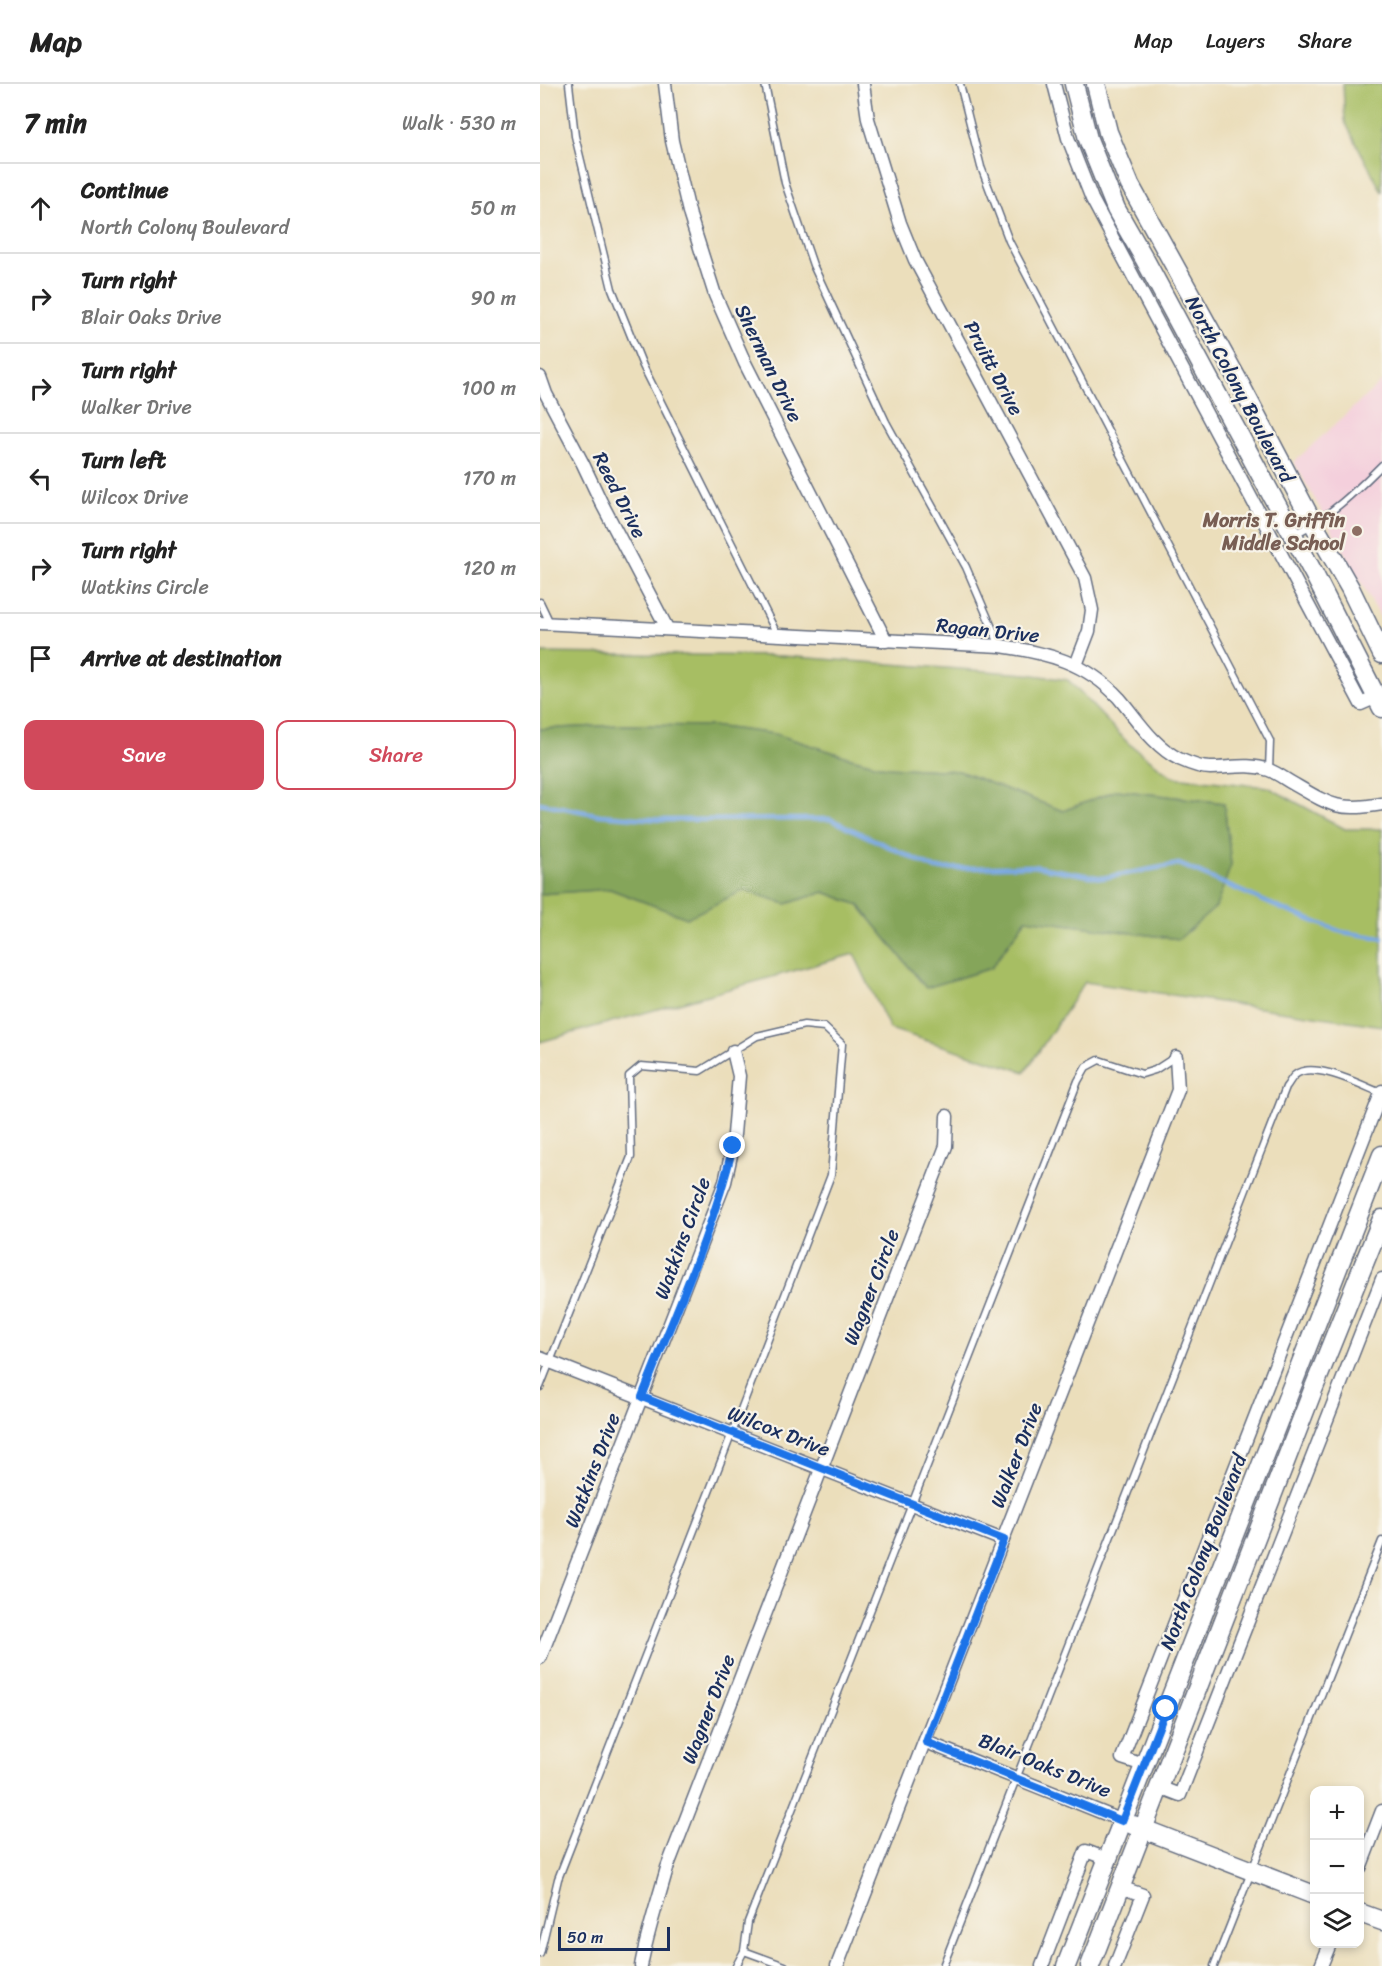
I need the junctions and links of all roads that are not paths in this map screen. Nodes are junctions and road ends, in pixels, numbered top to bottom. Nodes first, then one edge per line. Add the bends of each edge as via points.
1 (569, 84) edge
2 (665, 84) edge
3 (765, 84) edge
4 (863, 84) edge
5 (960, 84) edge
6 (1054, 84) edge
7 (1074, 84) edge
8 (1096, 84) edge
9 (540, 377) edge
10 (1382, 465) edge
11 (1314, 525) junction
12 (1292, 536) junction
13 (540, 602) edge
14 (545, 623) edge
15 (667, 628) junction
16 (777, 634) junction
17 (886, 641) junction
18 (1001, 646) junction
19 (1382, 654) edge
20 (1076, 665) junction
21 (1379, 702) edge
22 (1269, 770) junction
23 (1382, 804) edge
24 (733, 1051) junction
25 (1176, 1057) joint
26 (1382, 1092) edge
27 (947, 1116) dead end
28 (1380, 1166) edge
29 (1382, 1219) edge
30 (1382, 1279) edge
31 (545, 1360) edge
32 (540, 1387) edge
33 (642, 1397) junction
34 (732, 1433) junction
35 (823, 1469) junction
36 (913, 1504) junction
37 (1004, 1540) junction
38 (1382, 1541) edge
39 (540, 1658) edge
40 (926, 1742) junction
41 (1144, 1765) junction
42 (1015, 1778) junction
43 (1159, 1787) junction
44 (1382, 1811) edge
45 (1122, 1821) junction
46 (1143, 1828) junction
47 (1364, 1856) edge
48 (1107, 1859) junction
49 (1252, 1871) junction
50 (1120, 1887) junction
51 (1311, 1894) edge
52 (1364, 1915) edge
53 (1382, 1922) edge
54 (543, 1929) edge
55 (1328, 1948) edge
56 (744, 1951) junction
57 (540, 1954) edge
58 (641, 1966) edge
59 (736, 1966) edge
60 (785, 1966) edge
61 (837, 1966) edge
62 (943, 1966) edge
63 (1042, 1966) edge
64 (1066, 1966) edge
65 (1090, 1966) edge
66 (1115, 1966) edge
67 (1214, 1966) edge
68 (1321, 1966) edge

1 - 16 lane via 576,136 612,289 643,366
2 - 17 street, Sherman Drive via 672,141 715,295 745,363
3 - 18 lane via 785,183 813,265 886,422 966,567
4 - 20 street, Pruitt Drive via 868,119 915,260 1085,579 1092,610
5 - 22 lane via 981,167 1009,241 1270,741
6 - 21 street via 1068,138 1092,199 1361,704
7 - 12 main road, North Colony Boulevard via 1088,139 1116,209
8 - 11 main road, North Colony Boulevard via 1108,132 1130,185
9 - 15 street, Reed Drive
10 - 11 lane
11 - 12 lane
11 - 19 main road, North Colony Boulevard
12 - 21 main road, North Colony Boulevard
13 - 14 lane
14 - 15 street, Ragan Drive
15 - 16 street, Ragan Drive
16 - 17 street, Ragan Drive
17 - 18 street, Ragan Drive
18 - 20 street, Ragan Drive via 1035,651
20 - 22 street, Ragan Drive via 1118,697 1153,740 1179,758 1208,768 1239,765
22 - 23 street, Ragan Drive via 1328,804 1348,808
24 - 31 lane via 700,1071 641,1066 629,1076 631,1157
24 - 33 street, Watkins Circle via 739,1076 733,1146 725,1182
24 - 34 lane via 757,1036 804,1025 824,1027 842,1044 831,1175
25 - 36 lane via 1142,1074 1099,1060 1086,1067
25 - 37 street, Walker Drive via 1178,1090
26 - 41 street via 1122,1758
26 - 42 lane via 1320,1070 1294,1075 1286,1087
27 - 35 street, Wagner Circle via 946,1146
28 - 41 main road, North Colony Boulevard
29 - 43 main road
30 - 43 street via 1180,1794
31 - 32 lane
31 - 33 street, Wilcox Drive
33 - 34 street, Wilcox Drive
33 - 39 street, Watkins Drive
34 - 35 street, Wilcox Drive
34 - 54 lane via 558,1879
35 - 36 street, Wilcox Drive
35 - 58 street, Wagner Drive via 667,1868
36 - 37 street, Wilcox Drive
36 - 56 lane via 748,1922
37 - 40 street, Walker Drive
38 - 49 lane
40 - 42 street, Blair Oaks Drive
40 - 61 street, Walker Drive
41 - 45 main road, North Colony Boulevard
42 - 45 street, Blair Oaks Drive
42 - 62 lane
43 - 46 main road
44 - 47 street
45 - 46 main road, Blair Oaks Drive
45 - 48 main road, North Colony Boulevard
46 - 49 main road, Blair Oaks Drive
46 - 50 main road
48 - 63 street via 1086,1851
48 - 64 main road, North Colony Boulevard
49 - 51 main road, Blair Oaks Drive
49 - 67 lane
50 - 65 main road
50 - 66 street via 1143,1895
52 - 53 main road
54 - 57 lane
55 - 68 street
56 - 59 lane
56 - 60 lane

